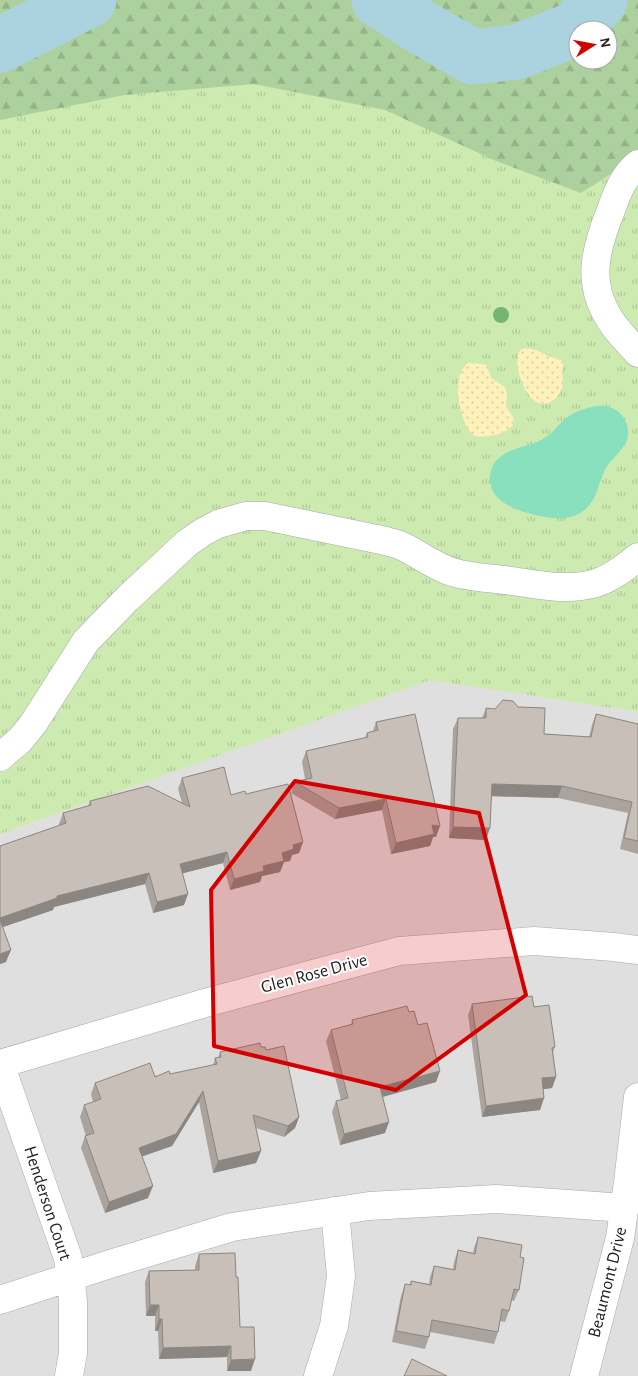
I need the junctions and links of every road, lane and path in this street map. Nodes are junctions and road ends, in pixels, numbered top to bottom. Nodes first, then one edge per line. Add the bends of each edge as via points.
1 (638, 164) edge
2 (638, 353) edge
3 (638, 557) edge
4 (0, 757) edge
5 (638, 950) edge
6 (0, 1064) edge
7 (638, 1097) edge
8 (630, 1192) edge
9 (335, 1211) junction
10 (70, 1277) junction
11 (0, 1300) edge
12 (69, 1376) edge
13 (318, 1376) edge
14 (584, 1376) edge

1 - 2 street via 624,179 600,236 596,258 596,283 601,302 614,326
3 - 4 street via 625,568 595,583 558,587 452,572 386,540 265,516 233,519 218,524 187,543 86,641 33,724
5 - 6 street, Glen Rose Drive via 534,941 399,951 205,1003
6 - 10 street, Henderson Court via 68,1258
7 - 8 street, Beaumont Drive
8 - 9 street via 369,1206
8 - 14 street, Beaumont Drive
9 - 10 street via 232,1227
9 - 13 street via 341,1276 334,1326
10 - 11 street
10 - 12 street, Henderson Court via 73,1353

